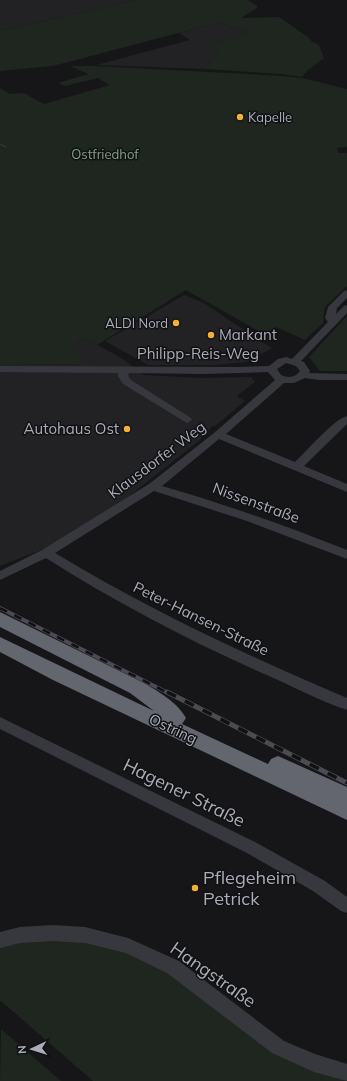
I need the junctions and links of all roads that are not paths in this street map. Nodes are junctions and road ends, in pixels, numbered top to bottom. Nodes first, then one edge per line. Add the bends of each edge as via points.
1 (347, 293) edge
2 (347, 308) edge
3 (333, 322) junction
4 (295, 361) junction
5 (0, 369) edge
6 (124, 369) junction
7 (272, 369) junction
8 (304, 374) junction
9 (347, 377) edge
10 (282, 379) junction
11 (347, 419) edge
12 (187, 420) dead end
13 (218, 435) junction
14 (297, 467) junction
15 (153, 487) junction
16 (347, 488) edge
17 (46, 553) junction
18 (347, 555) edge
19 (0, 576) edge
20 (0, 619) edge
21 (0, 632) edge
22 (0, 644) edge
23 (0, 657) edge
24 (347, 704) edge
25 (0, 723) edge
26 (178, 725) junction
27 (347, 797) edge
28 (347, 811) edge
29 (347, 906) edge
30 (0, 940) edge
31 (347, 1073) edge

1 - 3 street via 333,307 330,318
2 - 3 street
3 - 4 street
4 - 7 street via 279,362
4 - 8 street via 304,367
5 - 6 street, Philipp-Reis-Weg
6 - 7 street, Philipp-Reis-Weg via 222,372
6 - 12 street, Philipp-Reis-Weg via 123,376 127,382
7 - 10 street via 274,374
8 - 9 street
8 - 10 street via 295,379
10 - 13 street, Klausdorfer Weg
11 - 14 street
13 - 14 street
13 - 15 street, Klausdorfer Weg
14 - 16 street
15 - 17 street, Klausdorfer Weg
15 - 18 street, Nissenstraße via 273,525
17 - 19 street, Klausdorfer Weg
17 - 24 street, Peter-Hansen-Straße via 174,626
20 - 26 highway via 154,698
21 - 26 highway, Ostring
22 - 26 highway, Ostring via 60,675
23 - 26 highway via 87,700 133,718
25 - 29 street, Hagener Straße via 252,848 319,886
26 - 27 highway, Ostring
26 - 28 highway, Ostring
30 - 31 street, Hangstraße via 20,935 66,934 85,935 128,946 173,967 278,1047 314,1063

